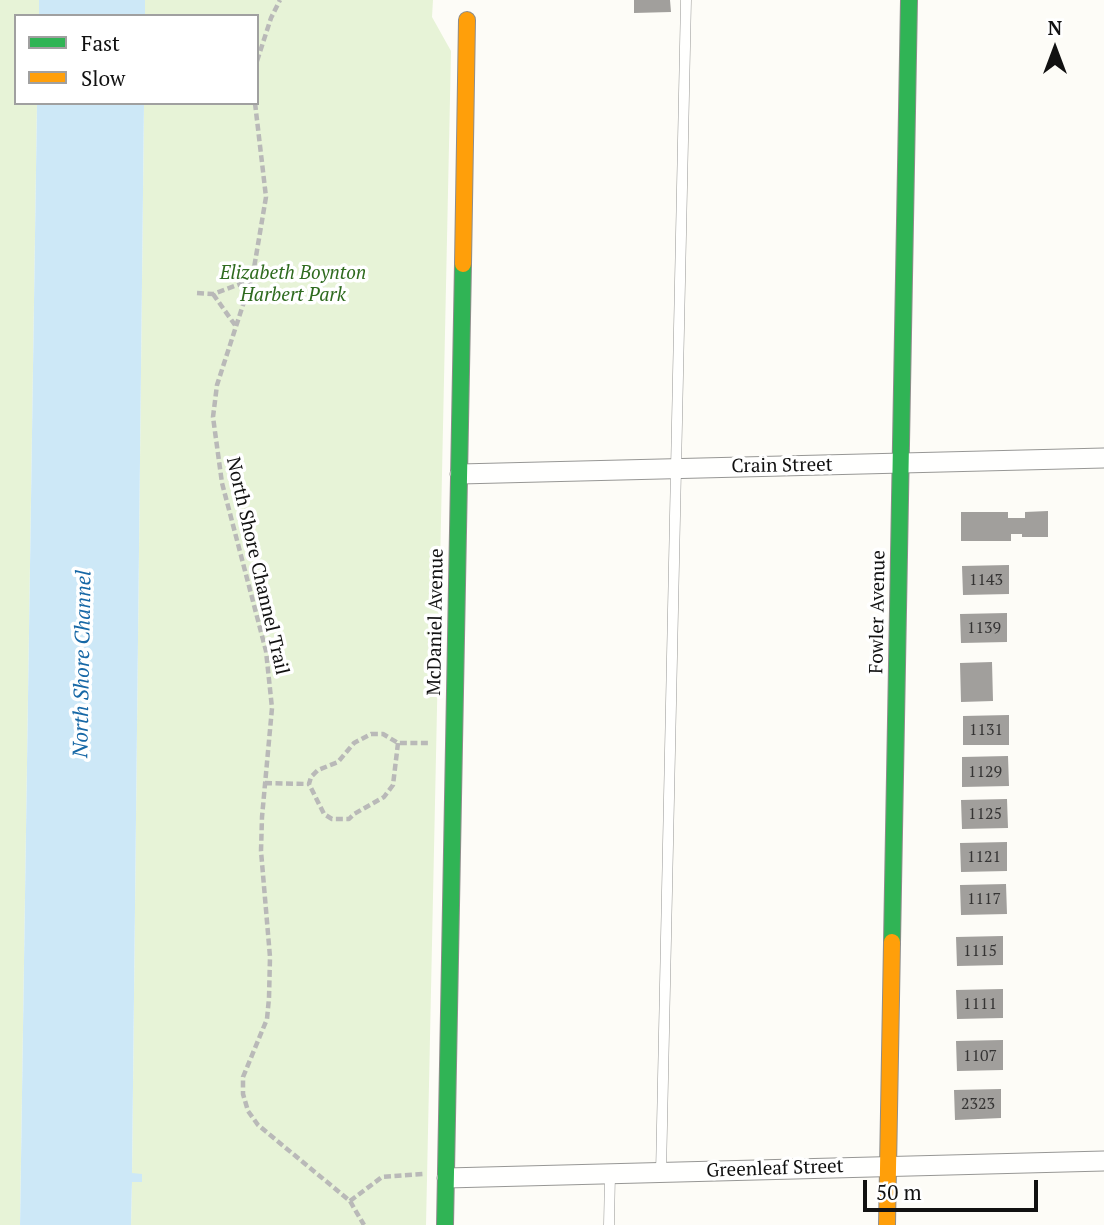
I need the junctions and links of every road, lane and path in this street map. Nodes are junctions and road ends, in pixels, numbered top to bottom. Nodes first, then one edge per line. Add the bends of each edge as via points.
1 (280, 0) edge
2 (686, 0) edge
3 (909, 0) edge
4 (467, 20) dead end
5 (259, 55) edge
6 (255, 105) edge
7 (251, 280) junction
8 (197, 293) dead end
9 (213, 294) junction
10 (236, 326) junction
11 (1104, 458) edge
12 (902, 463) junction
13 (676, 469) junction
14 (460, 474) junction
15 (455, 742) junction
16 (398, 743) junction
17 (265, 783) junction
18 (309, 784) junction
19 (1104, 1161) edge
20 (888, 1166) junction
21 (661, 1172) junction
22 (610, 1174) junction
23 (447, 1178) junction
24 (350, 1201) junction
25 (364, 1225) edge
26 (445, 1225) edge
27 (609, 1225) edge
28 (887, 1225) edge

1 - 5 path
2 - 13 lane
3 - 12 street, Fowler Avenue
4 - 14 street, McDaniel Avenue
6 - 7 path, North Shore Channel Trail via 266,197
7 - 9 path
7 - 10 path, North Shore Channel Trail
8 - 9 path
9 - 10 path
10 - 17 path, North Shore Channel Trail via 217,385 214,417 222,483 271,683
11 - 12 street, Crain Street
12 - 13 street, Crain Street
12 - 20 street, Fowler Avenue
13 - 14 street, Crain Street
13 - 21 lane
14 - 15 street, McDaniel Avenue
15 - 16 path
15 - 23 street, McDaniel Avenue
16 - 18 path via 383,734 371,734 354,743 338,762 318,770
16 - 18 path via 393,785 384,797 349,819 324,814
17 - 18 path
17 - 24 path, North Shore Channel Trail via 261,851 269,998 267,1019 243,1077 243,1094 258,1125
19 - 20 street, Greenleaf Street
20 - 21 street, Greenleaf Street
20 - 28 street, Fowler Avenue
21 - 22 street, Greenleaf Street
22 - 23 street, Greenleaf Street
22 - 27 lane
23 - 24 path via 420,1173 382,1177
23 - 26 street, McDaniel Avenue
24 - 25 path, North Shore Channel Trail

